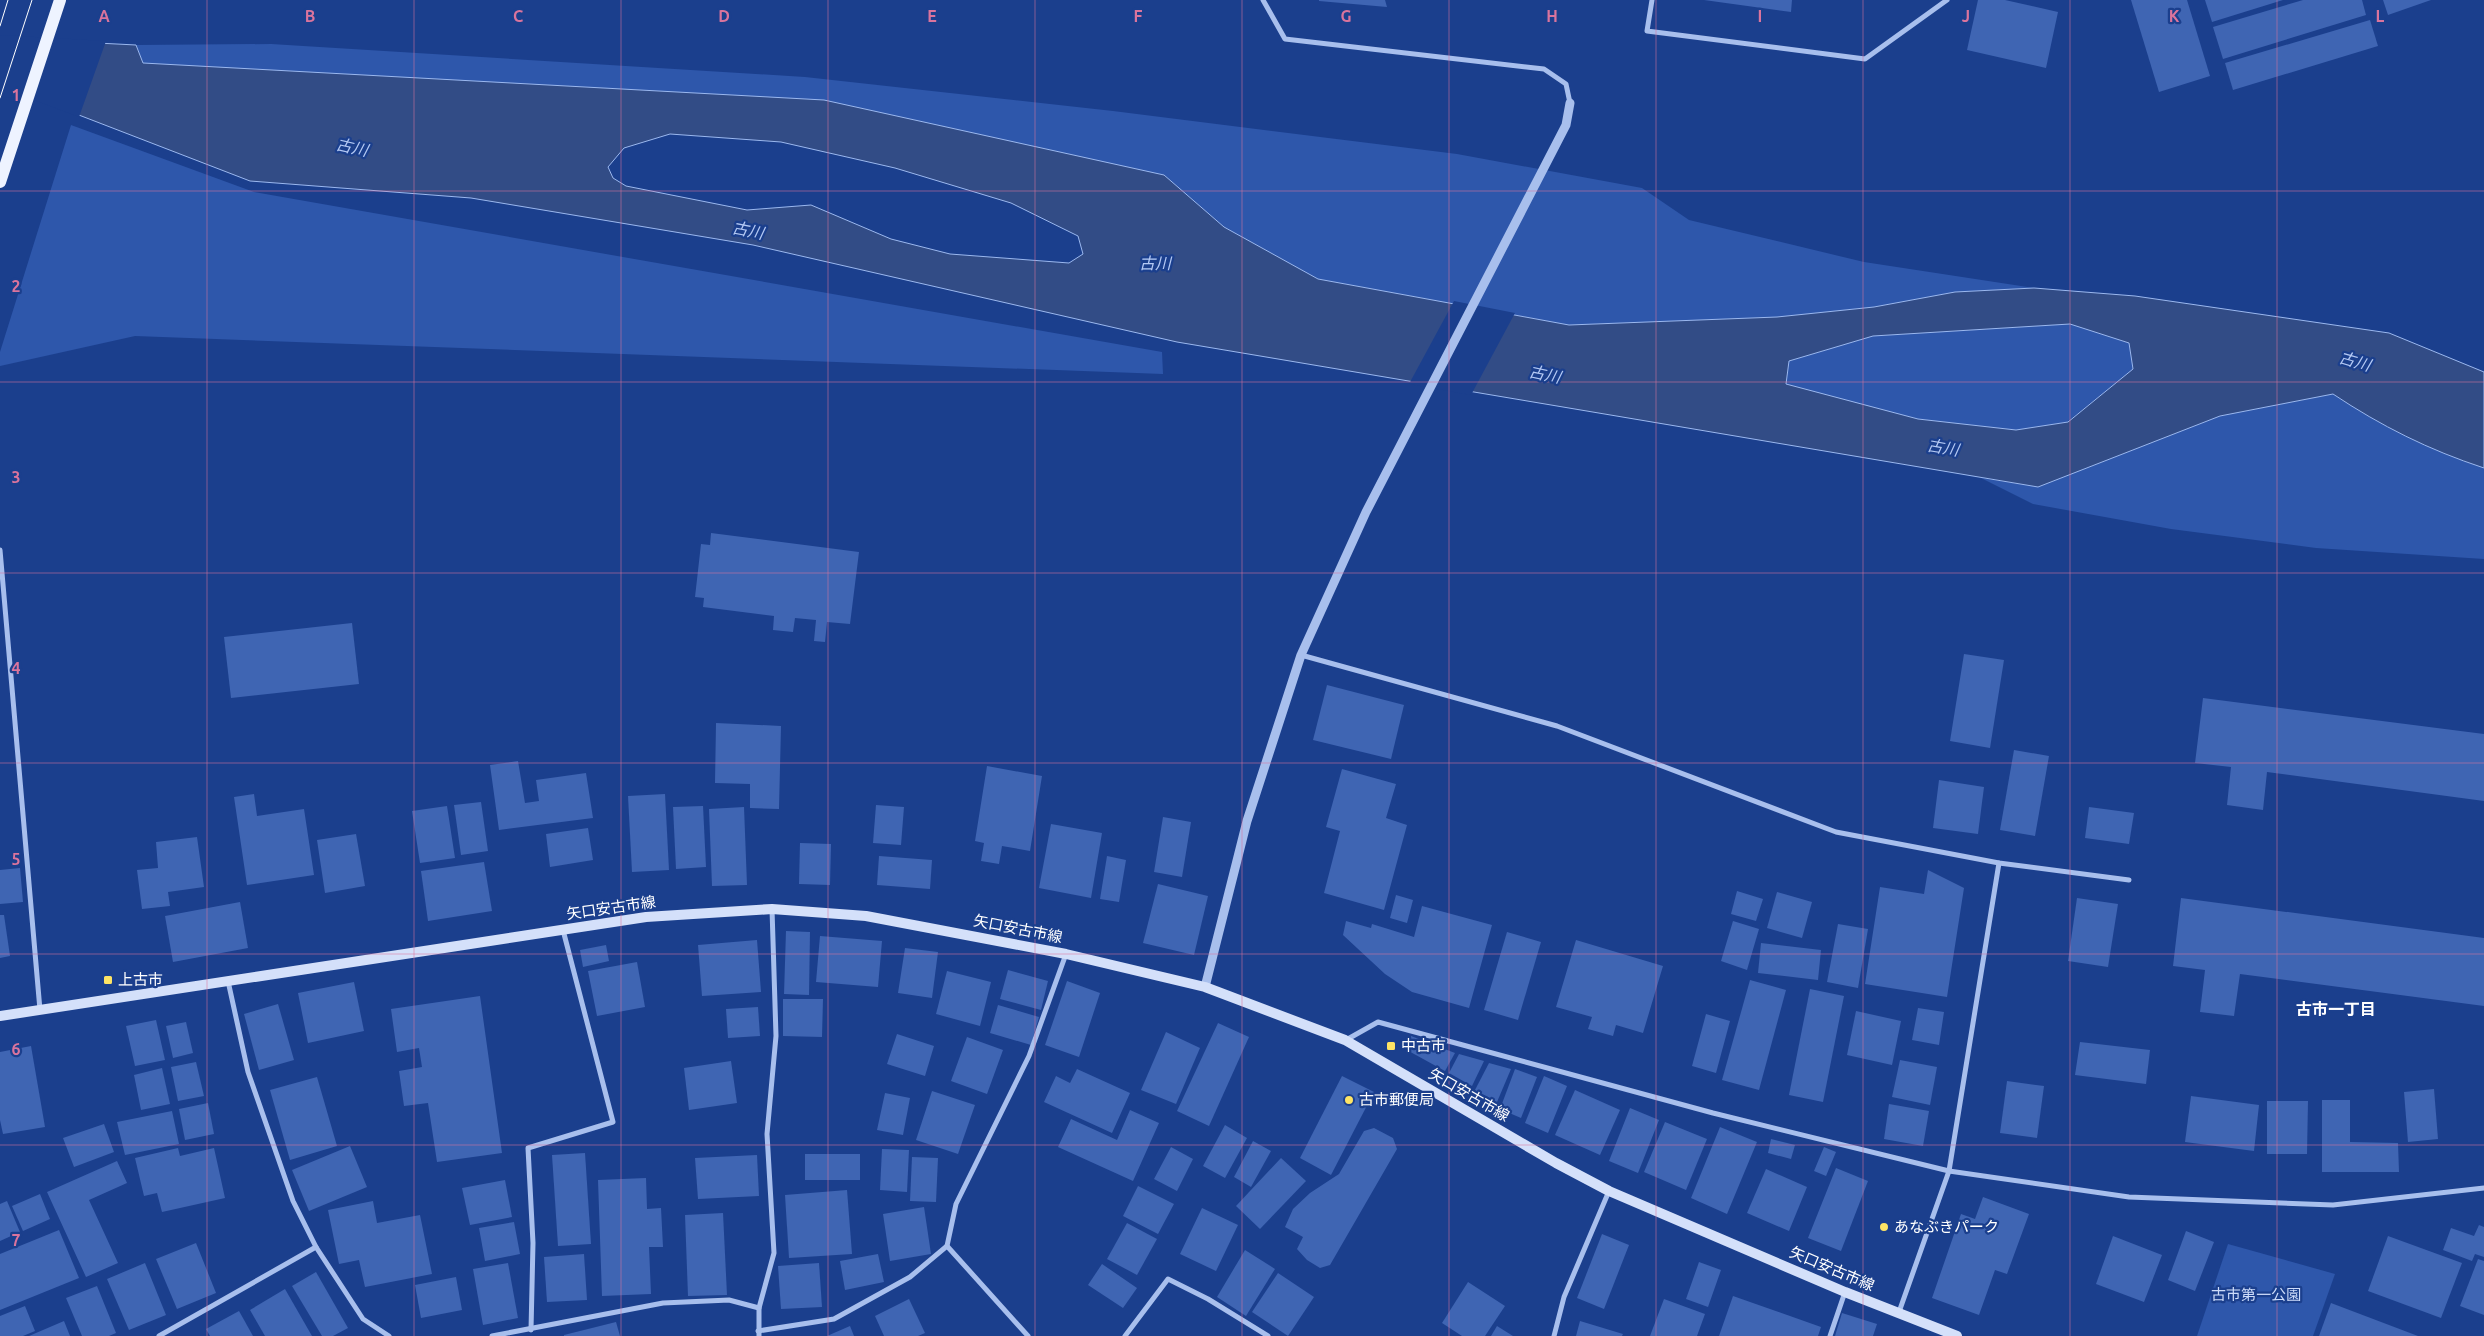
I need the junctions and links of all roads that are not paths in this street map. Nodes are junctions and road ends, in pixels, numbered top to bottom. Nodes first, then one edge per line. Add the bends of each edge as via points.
1 (60, 0) edge
2 (1264, 0) edge
3 (1652, 0) edge
4 (1947, 0) edge
5 (1570, 103) joint
6 (0, 182) edge
7 (0, 550) edge
8 (1300, 655) junction
9 (1999, 863) junction
10 (2129, 880) dead end
11 (772, 908) junction
12 (563, 930) junction
13 (1066, 954) junction
14 (228, 981) junction
15 (1205, 987) junction
16 (40, 1010) junction
17 (0, 1016) edge
18 (1345, 1040) junction
19 (1949, 1171) junction
20 (2484, 1188) edge
21 (1609, 1191) junction
22 (947, 1246) junction
23 (316, 1247) junction
24 (1845, 1292) junction
25 (759, 1308) junction
26 (1899, 1312) junction
27 (532, 1330) junction
28 (758, 1334) edge
29 (159, 1336) edge
30 (389, 1336) edge
31 (492, 1336) edge
32 (1028, 1336) edge
33 (1125, 1336) edge
34 (1268, 1336) edge
35 (1554, 1336) edge
36 (1830, 1336) edge
37 (1957, 1336) edge

1 - 6 main road
2 - 5 street via 1285,39 1544,69 1566,84
3 - 4 street via 1647,31 1865,60
5 - 8 street via 1566,125 1366,512
7 - 16 street
8 - 9 street via 1556,726 1836,832
8 - 15 street via 1247,821
9 - 10 street
9 - 19 street
11 - 12 main road, 矢口安古市線 via 646,916
11 - 13 main road, 矢口安古市線 via 866,916
11 - 25 street via 776,1036 767,1134 774,1253
12 - 14 main road, 矢口安古市線
12 - 27 street via 613,1122 528,1148 534,1243
13 - 15 main road, 矢口安古市線
13 - 22 street via 1029,1056 956,1204
14 - 16 main road, 矢口安古市線
14 - 23 street via 248,1072 293,1201
15 - 18 main road, 矢口安古市線
16 - 17 main road, 矢口安古市線
18 - 19 street via 1378,1022 1713,1113
18 - 21 main road, 矢口安古市線
19 - 20 street via 2129,1197 2333,1205
19 - 26 street
21 - 24 main road, 矢口安古市線
21 - 35 street via 1564,1297
22 - 28 street via 910,1277 834,1319
22 - 32 street
23 - 29 street
23 - 30 street via 363,1319
24 - 26 main road, 矢口安古市線
24 - 36 street
25 - 27 street via 729,1300 664,1303
25 - 28 street
26 - 37 main road, 矢口安古市線
27 - 31 street
33 - 34 street via 1168,1279

